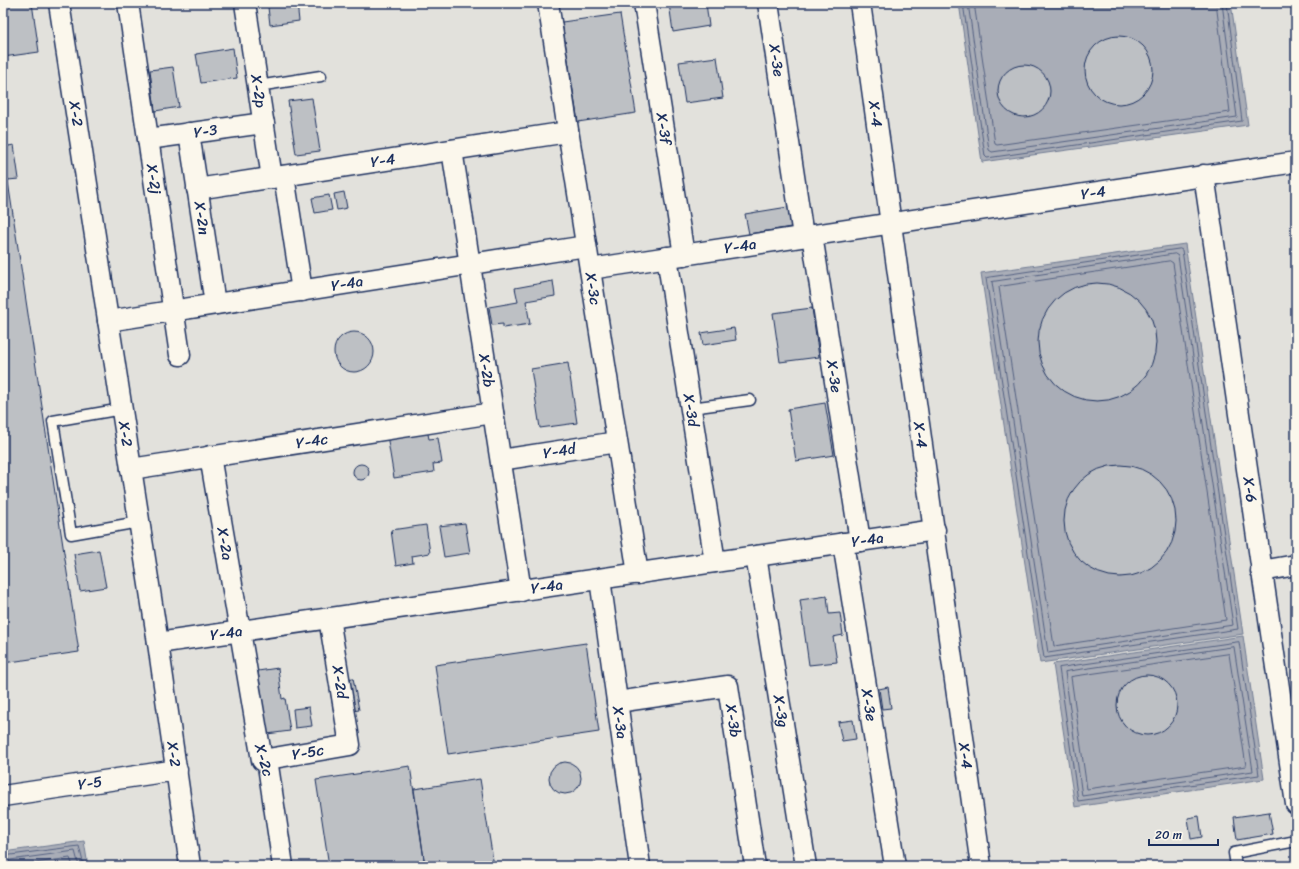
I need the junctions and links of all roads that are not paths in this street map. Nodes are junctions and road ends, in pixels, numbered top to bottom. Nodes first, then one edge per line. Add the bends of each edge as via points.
1 (59, 3) edge
2 (128, 3) edge
3 (245, 3) edge
4 (548, 3) edge
5 (644, 3) edge
6 (768, 3) edge
7 (860, 3) edge
8 (321, 76) dead end
9 (258, 86) junction
10 (264, 123) junction
11 (568, 132) junction
12 (189, 133) junction
13 (148, 138) junction
14 (452, 150) junction
15 (1296, 162) edge
16 (1204, 175) junction
17 (278, 177) junction
18 (197, 190) junction
19 (890, 222) junction
20 (807, 236) junction
21 (586, 246) junction
22 (676, 256) junction
23 (470, 264) junction
24 (590, 269) junction
25 (302, 291) junction
26 (216, 304) junction
27 (174, 310) junction
28 (108, 321) junction
29 (180, 355) dead end
30 (750, 400) dead end
31 (691, 408) junction
32 (122, 409) junction
33 (493, 413) junction
34 (617, 442) junction
35 (210, 456) junction
36 (501, 460) junction
37 (131, 469) junction
38 (139, 522) junction
39 (935, 530) junction
40 (852, 542) junction
41 (756, 556) junction
42 (715, 562) junction
43 (1296, 565) edge
44 (1261, 570) junction
45 (638, 574) junction
46 (600, 579) junction
47 (521, 591) junction
48 (329, 618) junction
49 (240, 632) junction
50 (158, 643) junction
51 (617, 702) junction
52 (350, 745) joint
53 (267, 759) junction
54 (177, 770) junction
55 (3, 796) edge
56 (1296, 804) edge
57 (1296, 841) edge
58 (190, 866) edge
59 (283, 866) edge
60 (640, 866) edge
61 (755, 866) edge
62 (806, 866) edge
63 (895, 866) edge
64 (981, 866) edge
65 (1236, 866) edge

1 - 28 street, X-2
2 - 13 street, X-2j
3 - 9 street, X-2p
4 - 11 street, X-3c
5 - 22 street, X-3f
6 - 20 street, X-3e
7 - 19 street, X-4
8 - 9 lane
9 - 10 street, X-2p
10 - 12 street, Y-3
10 - 17 street, X-2p
11 - 14 street, Y-4
11 - 21 street, X-3c
12 - 13 street, Y-3
12 - 18 street, X-2n
13 - 27 street, X-2j
14 - 17 street, Y-4
14 - 23 street, X-2b
15 - 16 street, Y-4
16 - 19 street, Y-4
16 - 44 street, X-6
17 - 18 street, Y-4
17 - 25 street, X-2p
18 - 26 street, X-2n
19 - 20 street, Y-4a
19 - 39 street, X-4
20 - 22 street, Y-4a
20 - 40 street, X-3e
21 - 23 street, Y-4a
21 - 24 street, X-3c
22 - 24 street, Y-4a
22 - 31 street, X-3d
23 - 25 street, Y-4a
23 - 33 street, X-2b
24 - 34 street, X-3c
25 - 26 street, Y-4a
26 - 27 street, Y-4a
27 - 28 street, Y-4a
27 - 29 street, X-2j
28 - 32 street, X-2
30 - 31 lane
31 - 42 street, X-3d
32 - 37 street, X-2
32 - 38 lane via 53,421 71,534
33 - 35 street, Y-4c
33 - 36 street, X-2b
34 - 36 street, Y-4d
34 - 45 street, X-3c
35 - 37 street, Y-4c
35 - 49 street, X-2a
36 - 47 street, X-2b
37 - 38 street, X-2
38 - 50 street, X-2
39 - 40 street, Y-4a
39 - 64 street, X-4
40 - 41 street, Y-4a
40 - 63 street, X-3e
41 - 42 street, Y-4a
41 - 62 street, X-3g
42 - 45 street, Y-4a
43 - 44 street
44 - 56 street, X-6
45 - 46 street, Y-4a
46 - 47 street, Y-4a
46 - 51 street, X-3a
47 - 48 street, Y-4a
48 - 49 street, Y-4a
48 - 52 street, X-2d
49 - 50 street, Y-4a
49 - 53 street, X-2c via 262,760
50 - 54 street, X-2
51 - 60 street, X-3a
51 - 61 street, X-3b via 728,686
52 - 53 street, Y-5c
53 - 59 street, X-2c
54 - 55 street, Y-5
54 - 58 street, X-2
57 - 65 lane via 1234,853

